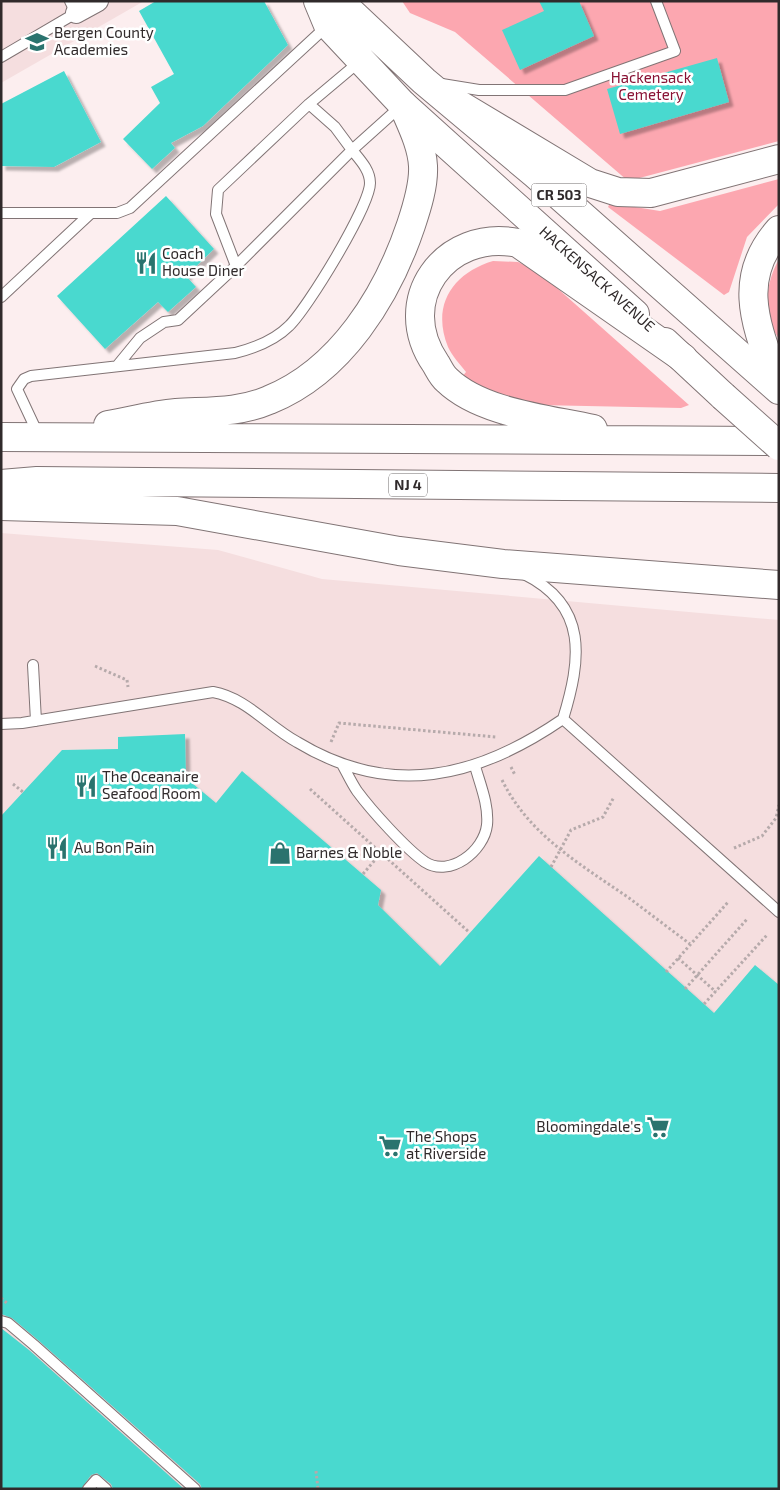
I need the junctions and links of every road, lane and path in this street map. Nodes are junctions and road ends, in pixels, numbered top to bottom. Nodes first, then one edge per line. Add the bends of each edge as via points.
1 (98, 1) edge
2 (339, 1) edge
3 (656, 1) edge
4 (73, 7) edge
5 (323, 13) edge
6 (1, 57) edge
7 (360, 62) junction
8 (432, 87) junction
9 (309, 104) junction
10 (403, 105) junction
11 (352, 150) junction
12 (779, 159) edge
13 (1, 212) edge
14 (91, 212) junction
15 (779, 230) edge
16 (236, 266) junction
17 (1, 297) edge
18 (683, 358) junction
19 (117, 366) junction
20 (779, 389) edge
21 (40, 436) junction
22 (1, 437) edge
23 (641, 440) junction
24 (779, 441) edge
25 (779, 446) edge
26 (1, 484) edge
27 (779, 488) edge
28 (1, 506) edge
29 (503, 564) junction
30 (779, 585) edge
31 (34, 665) dead end
32 (563, 719) junction
33 (36, 721) junction
34 (1, 724) edge
35 (505, 754) junction
36 (325, 758) junction
37 (342, 764) junction
38 (475, 766) junction
39 (515, 775) dead end
40 (502, 780) dead end
41 (13, 784) dead end
42 (310, 789) dead end
43 (23, 792) dead end
44 (614, 797) dead end
45 (779, 805) edge
46 (559, 850) junction
47 (380, 854) junction
48 (721, 861) junction
49 (551, 867) dead end
50 (363, 874) dead end
51 (729, 901) dead end
52 (779, 912) edge
53 (748, 918) dead end
54 (470, 933) dead end
55 (767, 935) dead end
56 (690, 944) junction
57 (678, 958) junction
58 (666, 972) dead end
59 (697, 975) junction
60 (685, 989) dead end
61 (716, 992) junction
62 (704, 1004) dead end
63 (1, 1321) edge
64 (316, 1471) dead end
65 (88, 1489) edge
66 (106, 1489) edge
67 (195, 1489) edge
68 (318, 1489) edge

1 - 4 street
2 - 8 main road, CR 503
3 - 8 lane via 675,51 565,90
4 - 6 lane
5 - 7 main road, HACKENSACK AVENUE / CR 503
5 - 14 lane via 130,208 117,213
7 - 9 lane
7 - 10 main road, HACKENSACK AVENUE / CR 503
8 - 12 main road via 590,183 618,192 651,193
8 - 20 main road, CR 503
9 - 11 lane via 335,127
9 - 16 lane via 218,190 216,214
10 - 11 lane
10 - 18 main road, HACKENSACK AVENUE / CR 503
10 - 21 main road via 423,164 415,211 405,242 382,291 331,360 291,390 250,407 174,413
11 - 16 lane
11 - 19 lane via 368,171 370,185 343,246 299,316 289,326 259,346 235,353
13 - 14 lane
14 - 17 lane
15 - 20 main road via 766,244 757,263 752,292 760,334
16 - 19 lane via 178,320 164,322 140,338
18 - 23 main road via 518,243 484,241 459,251 438,268 424,289 420,302 420,331 429,354 446,380 498,408
18 - 25 main road, HACKENSACK AVENUE / CR 503, bridge
19 - 21 lane via 24,379 17,389
21 - 22 main road
21 - 23 main road
23 - 24 main road
26 - 27 main road, NJ 4 via 47,481
28 - 29 main road via 177,511 399,551
29 - 30 main road
29 - 32 lane via 538,581 555,597 570,621 577,652 576,673
31 - 33 lane
32 - 35 lane
32 - 48 lane
33 - 34 lane
33 - 36 lane via 213,692 232,696 296,742
35 - 36 path via 496,735 339,723
35 - 38 lane
35 - 39 path
36 - 37 lane
37 - 38 lane via 372,772 415,775
37 - 38 lane via 357,790 398,836 426,862 439,867 452,867 464,860 477,846 487,827 487,813
40 - 46 path via 521,812
41 - 43 path
42 - 47 path
44 - 46 path via 603,817 571,830
45 - 48 path via 776,818 762,836 737,845
46 - 49 path
46 - 56 path
47 - 50 path
47 - 54 path
48 - 52 lane
51 - 56 path
53 - 59 path
55 - 61 path
56 - 57 path
57 - 58 path
57 - 59 path
59 - 60 path
59 - 61 path
61 - 62 path
63 - 67 lane via 34,1345
64 - 68 path
65 - 66 lane via 96,1480

